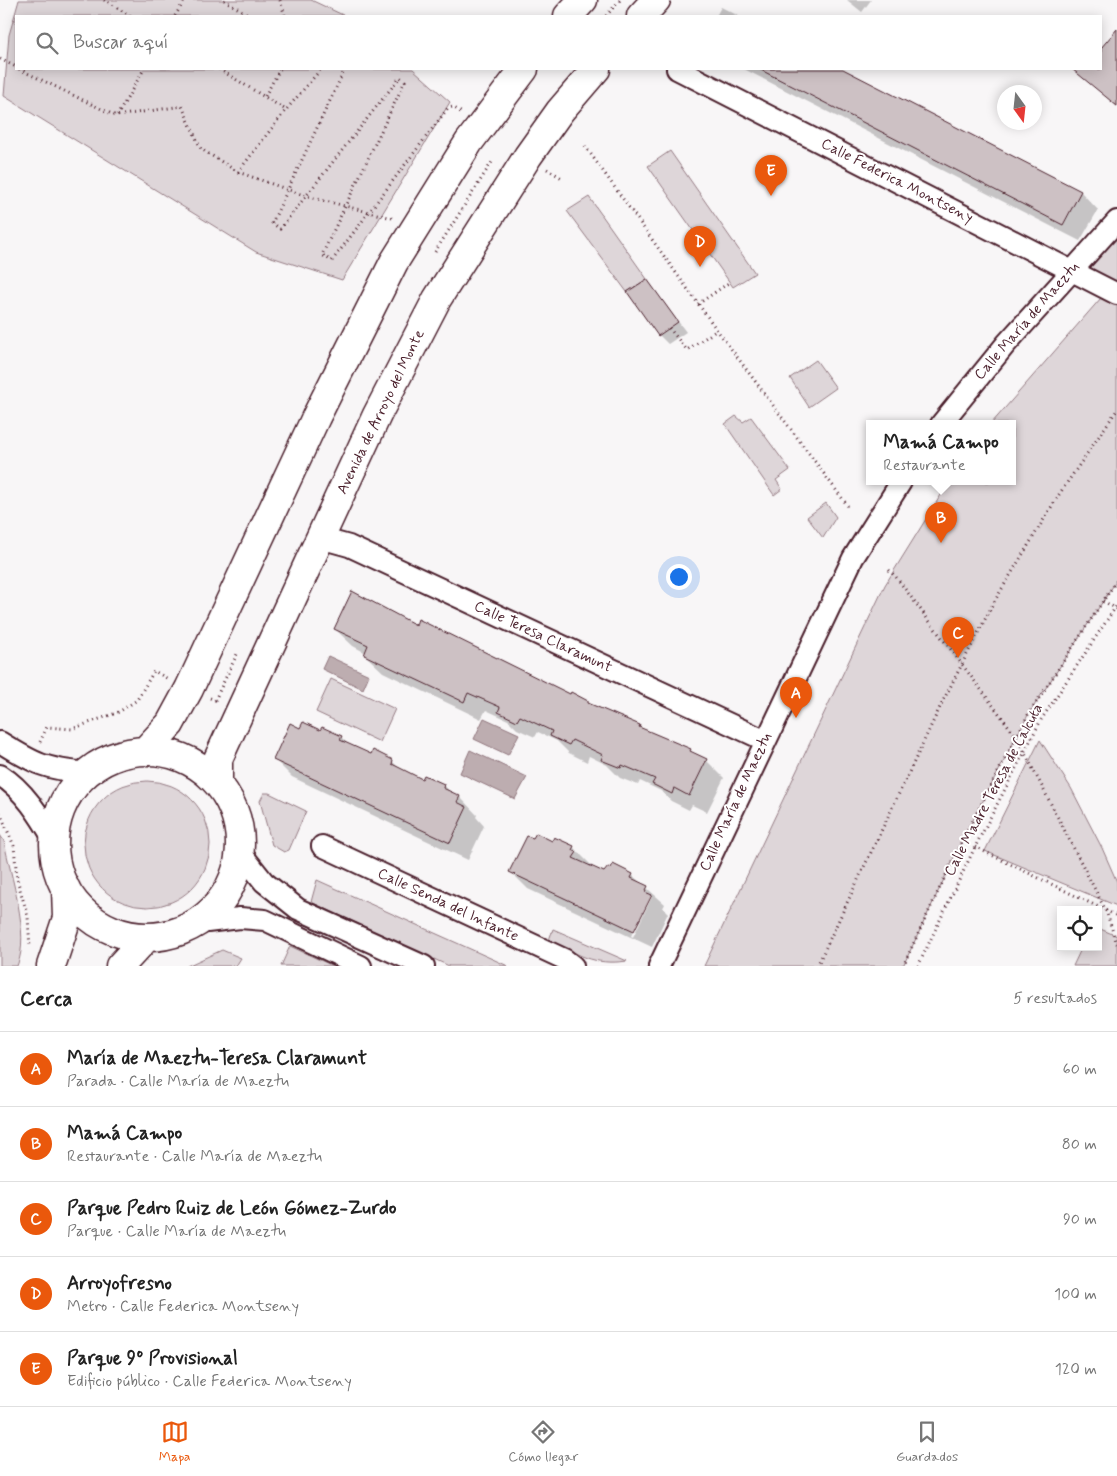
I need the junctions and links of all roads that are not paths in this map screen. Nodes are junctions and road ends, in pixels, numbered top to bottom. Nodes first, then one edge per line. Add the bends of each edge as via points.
1 (583, 0) edge
2 (656, 0) edge
3 (569, 15) edge
4 (642, 15) edge
5 (523, 70) edge
6 (595, 70) edge
7 (679, 70) edge
8 (1117, 221) edge
9 (1072, 270) junction
10 (1117, 294) edge
11 (944, 420) edge
12 (898, 485) edge
13 (320, 538) junction
14 (764, 740) junction
15 (0, 742) edge
16 (146, 750) junction
17 (87, 773) junction
18 (0, 776) edge
19 (218, 781) junction
20 (54, 840) junction
21 (322, 846) dead end
22 (241, 853) junction
23 (66, 889) junction
24 (199, 923) junction
25 (146, 938) junction
26 (41, 960) edge
27 (120, 966) edge
28 (361, 966) edge
29 (424, 966) edge
30 (572, 966) edge
31 (659, 966) edge

1 - 3 street
2 - 4 street
5 - 16 street via 469,142 394,262 316,417 189,689 170,724
6 - 13 street, Avenida de Arroyo del Monte via 528,156 437,299
7 - 9 street, Calle Federica Montseny
8 - 9 street, Calle María de Maeztu
9 - 10 street, Calle Federica Montseny
9 - 11 street, Calle María de Maeztu
12 - 14 street, Calle María de Maeztu via 853,558
13 - 14 street, Calle Teresa Claramunt via 349,546
13 - 19 street, Avenida de Arroyo del Monte via 218,759
14 - 31 street, Calle María de Maeztu
15 - 17 street via 29,761 48,768
16 - 17 street via 114,756
16 - 19 street via 172,753 197,764
17 - 20 street via 69,792 58,815
18 - 20 street via 29,803
19 - 22 street via 230,800 238,826
20 - 23 street via 56,866
21 - 30 street, Calle Senda del Infante via 564,959
22 - 24 street via 232,884
22 - 29 street via 264,882 298,909
23 - 25 street via 88,915 109,930
23 - 26 street via 67,918 62,939
24 - 25 street via 163,936
24 - 28 street via 240,918 264,920
25 - 27 street

